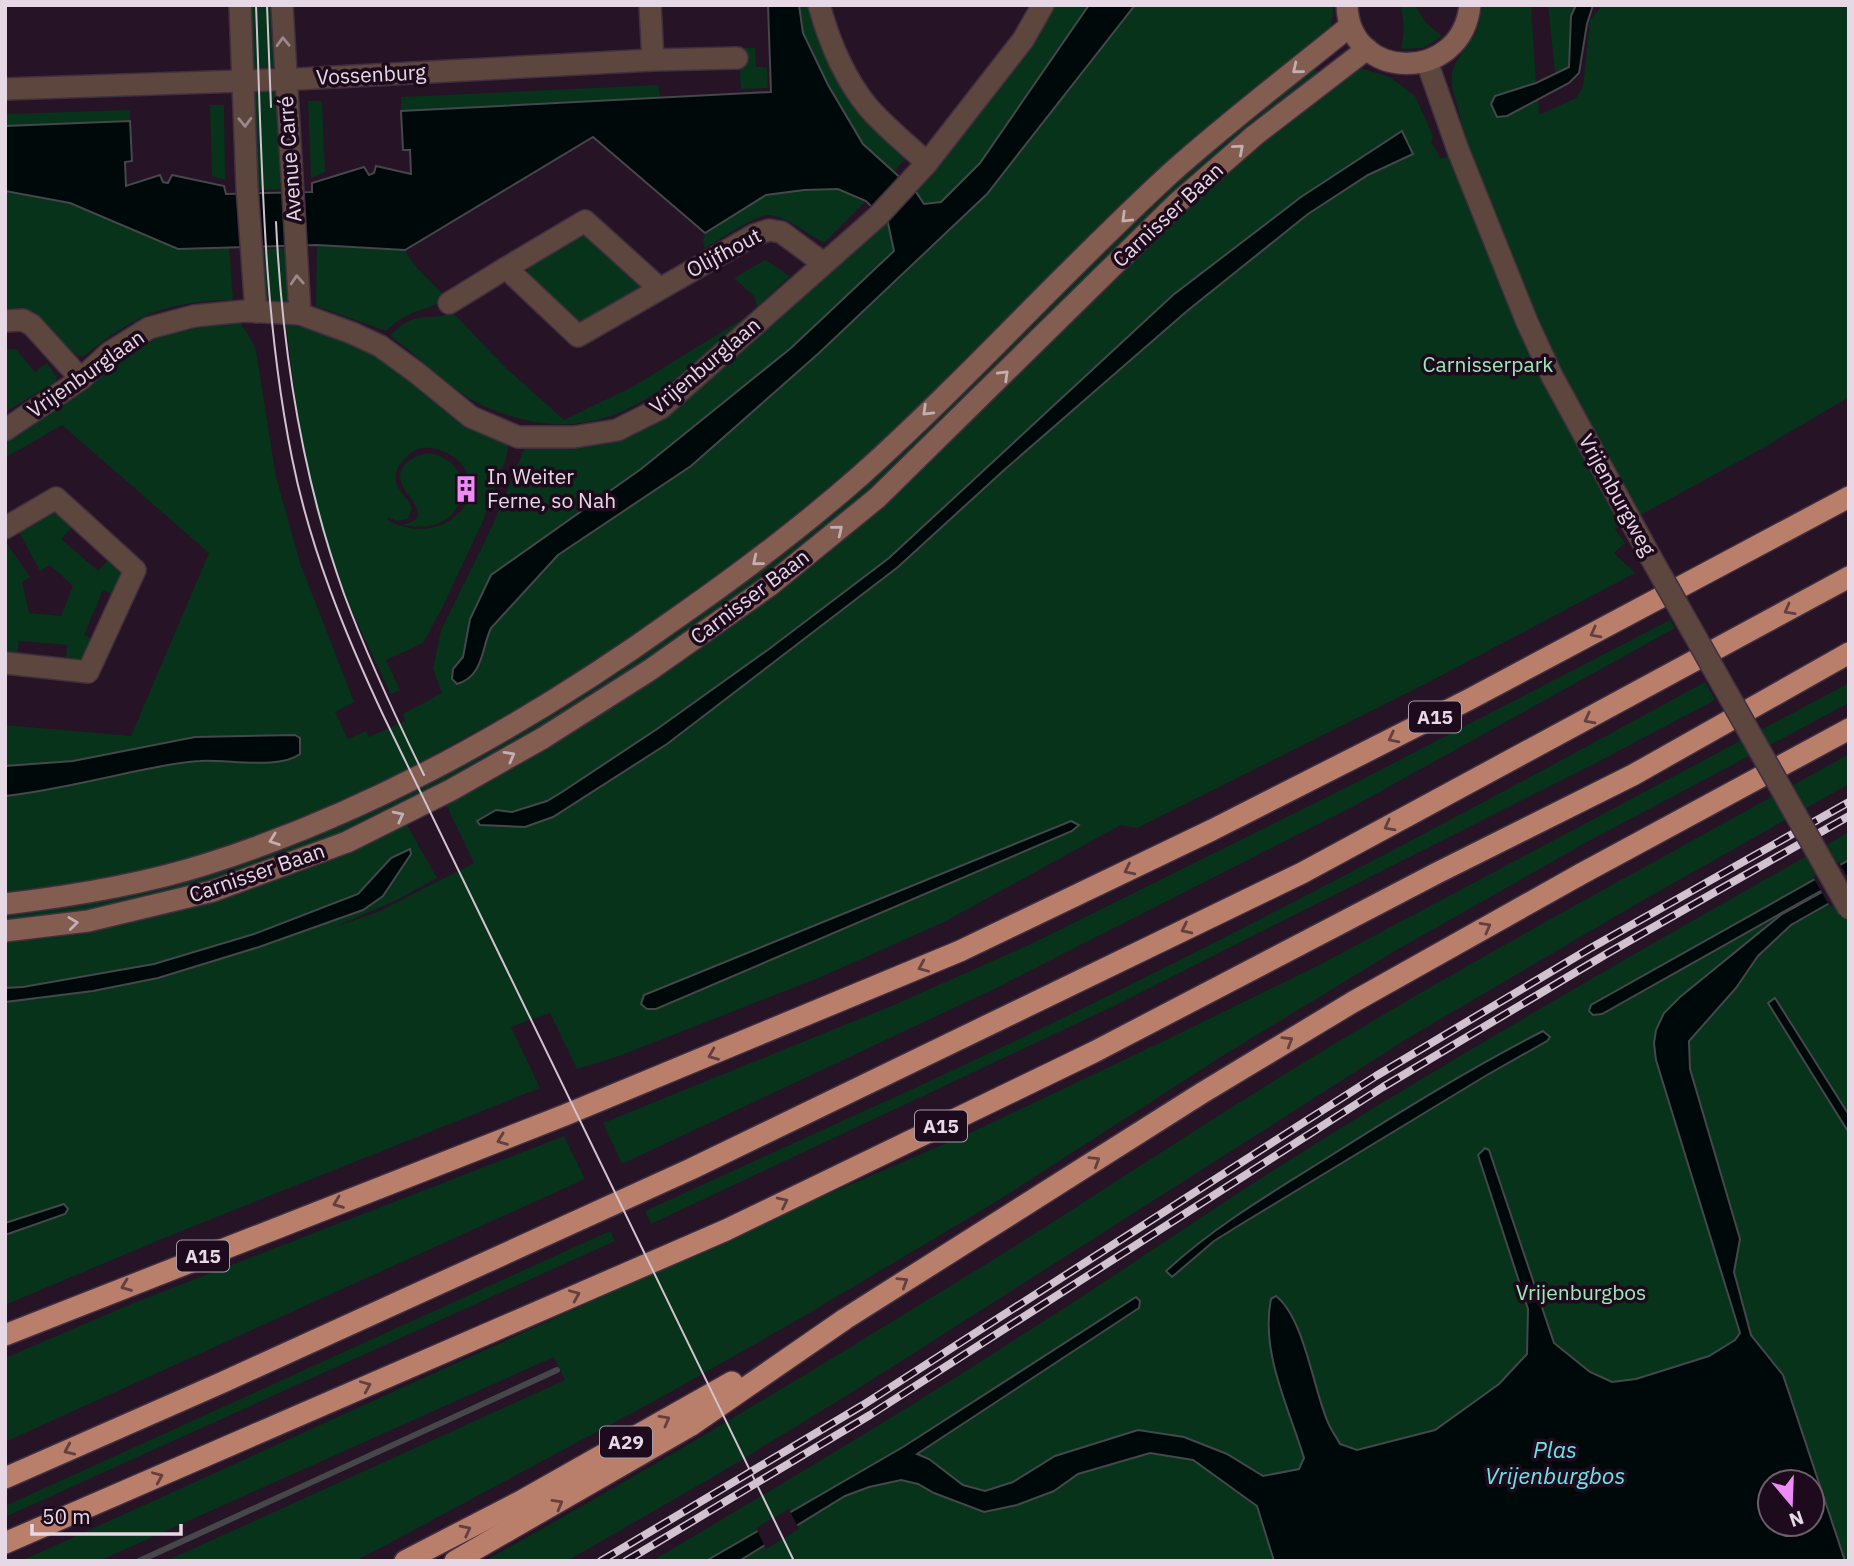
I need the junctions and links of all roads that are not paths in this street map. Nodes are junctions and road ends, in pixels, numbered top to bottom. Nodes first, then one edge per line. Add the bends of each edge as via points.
1 (240, 5) edge
2 (282, 5) edge
3 (650, 5) edge
4 (819, 5) edge
5 (1043, 5) edge
6 (1470, 5) edge
7 (1348, 16) edge
8 (1367, 50) junction
9 (737, 58) dead end
10 (653, 60) junction
11 (1427, 62) junction
12 (285, 78) junction
13 (243, 79) junction
14 (5, 89) edge
15 (927, 163) junction
16 (824, 263) junction
17 (506, 268) junction
18 (659, 288) junction
19 (449, 303) dead end
20 (256, 312) junction
21 (300, 314) junction
22 (5, 321) edge
23 (81, 379) junction
24 (5, 430) edge
25 (1849, 496) edge
26 (1849, 511) edge
27 (6, 526) edge
28 (1849, 577) edge
29 (1655, 601) junction
30 (1849, 653) edge
31 (5, 663) edge
32 (1849, 729) edge
33 (5, 904) edge
34 (1849, 909) edge
35 (5, 931) edge
36 (845, 1319) junction
37 (5, 1335) edge
38 (5, 1478) edge
39 (5, 1543) edge
40 (405, 1561) edge
41 (456, 1561) edge

1 - 13 street, Avenue Carré
12 -> 2 street, Avenue Carré
3 - 10 street
4 - 15 street via 843,68 868,107
5 - 15 street, Vrijenburglaan via 1023,40
6 - 11 main road via 1461,35
7 - 8 main road
7 -> 33 main road, Carnisser Baan via 1173,171 860,475 753,565 635,648 521,721 338,816 205,865 84,894
8 - 11 main road via 1390,62
35 -> 8 main road, Carnisser Baan via 88,921 213,891 347,842 543,738 650,670 769,586 877,498 1176,204 1255,135
9 - 10 street, Vossenburg
10 - 12 street, Vossenburg
11 - 34 street, Vrijenburgweg, bridge via 1539,350
12 - 13 street, Vossenburg
21 -> 12 street, Avenue Carré
13 - 14 street, Vossenburg
13 -> 20 street, Avenue Carré
15 - 16 street, Vrijenburglaan via 878,216
16 - 18 street, Olijfhout via 781,232 769,230
16 - 21 street, Vrijenburglaan via 661,408 617,430 574,437 518,437 493,428 471,417 380,346
17 - 18 street via 586,221
17 - 18 street, Olijfhout via 578,336
17 - 19 street
20 - 21 street, Vrijenburglaan
20 - 23 street, Vrijenburglaan via 194,316 149,328 109,353
22 - 23 street via 23,320 32,325
23 - 24 street, Vrijenburglaan
25 - 29 highway, A15
26 - 29 highway, A15
27 - 31 street via 56,498 135,570 88,672
28 -> 38 highway via 1277,885 691,1169
29 -> 37 highway, A15 via 1212,830 960,951 565,1115
39 -> 30 highway, A15 via 726,1230 1094,1052 1633,775
36 -> 32 highway via 1353,1002
40 -> 36 highway, A29
41 -> 36 highway via 690,1426

